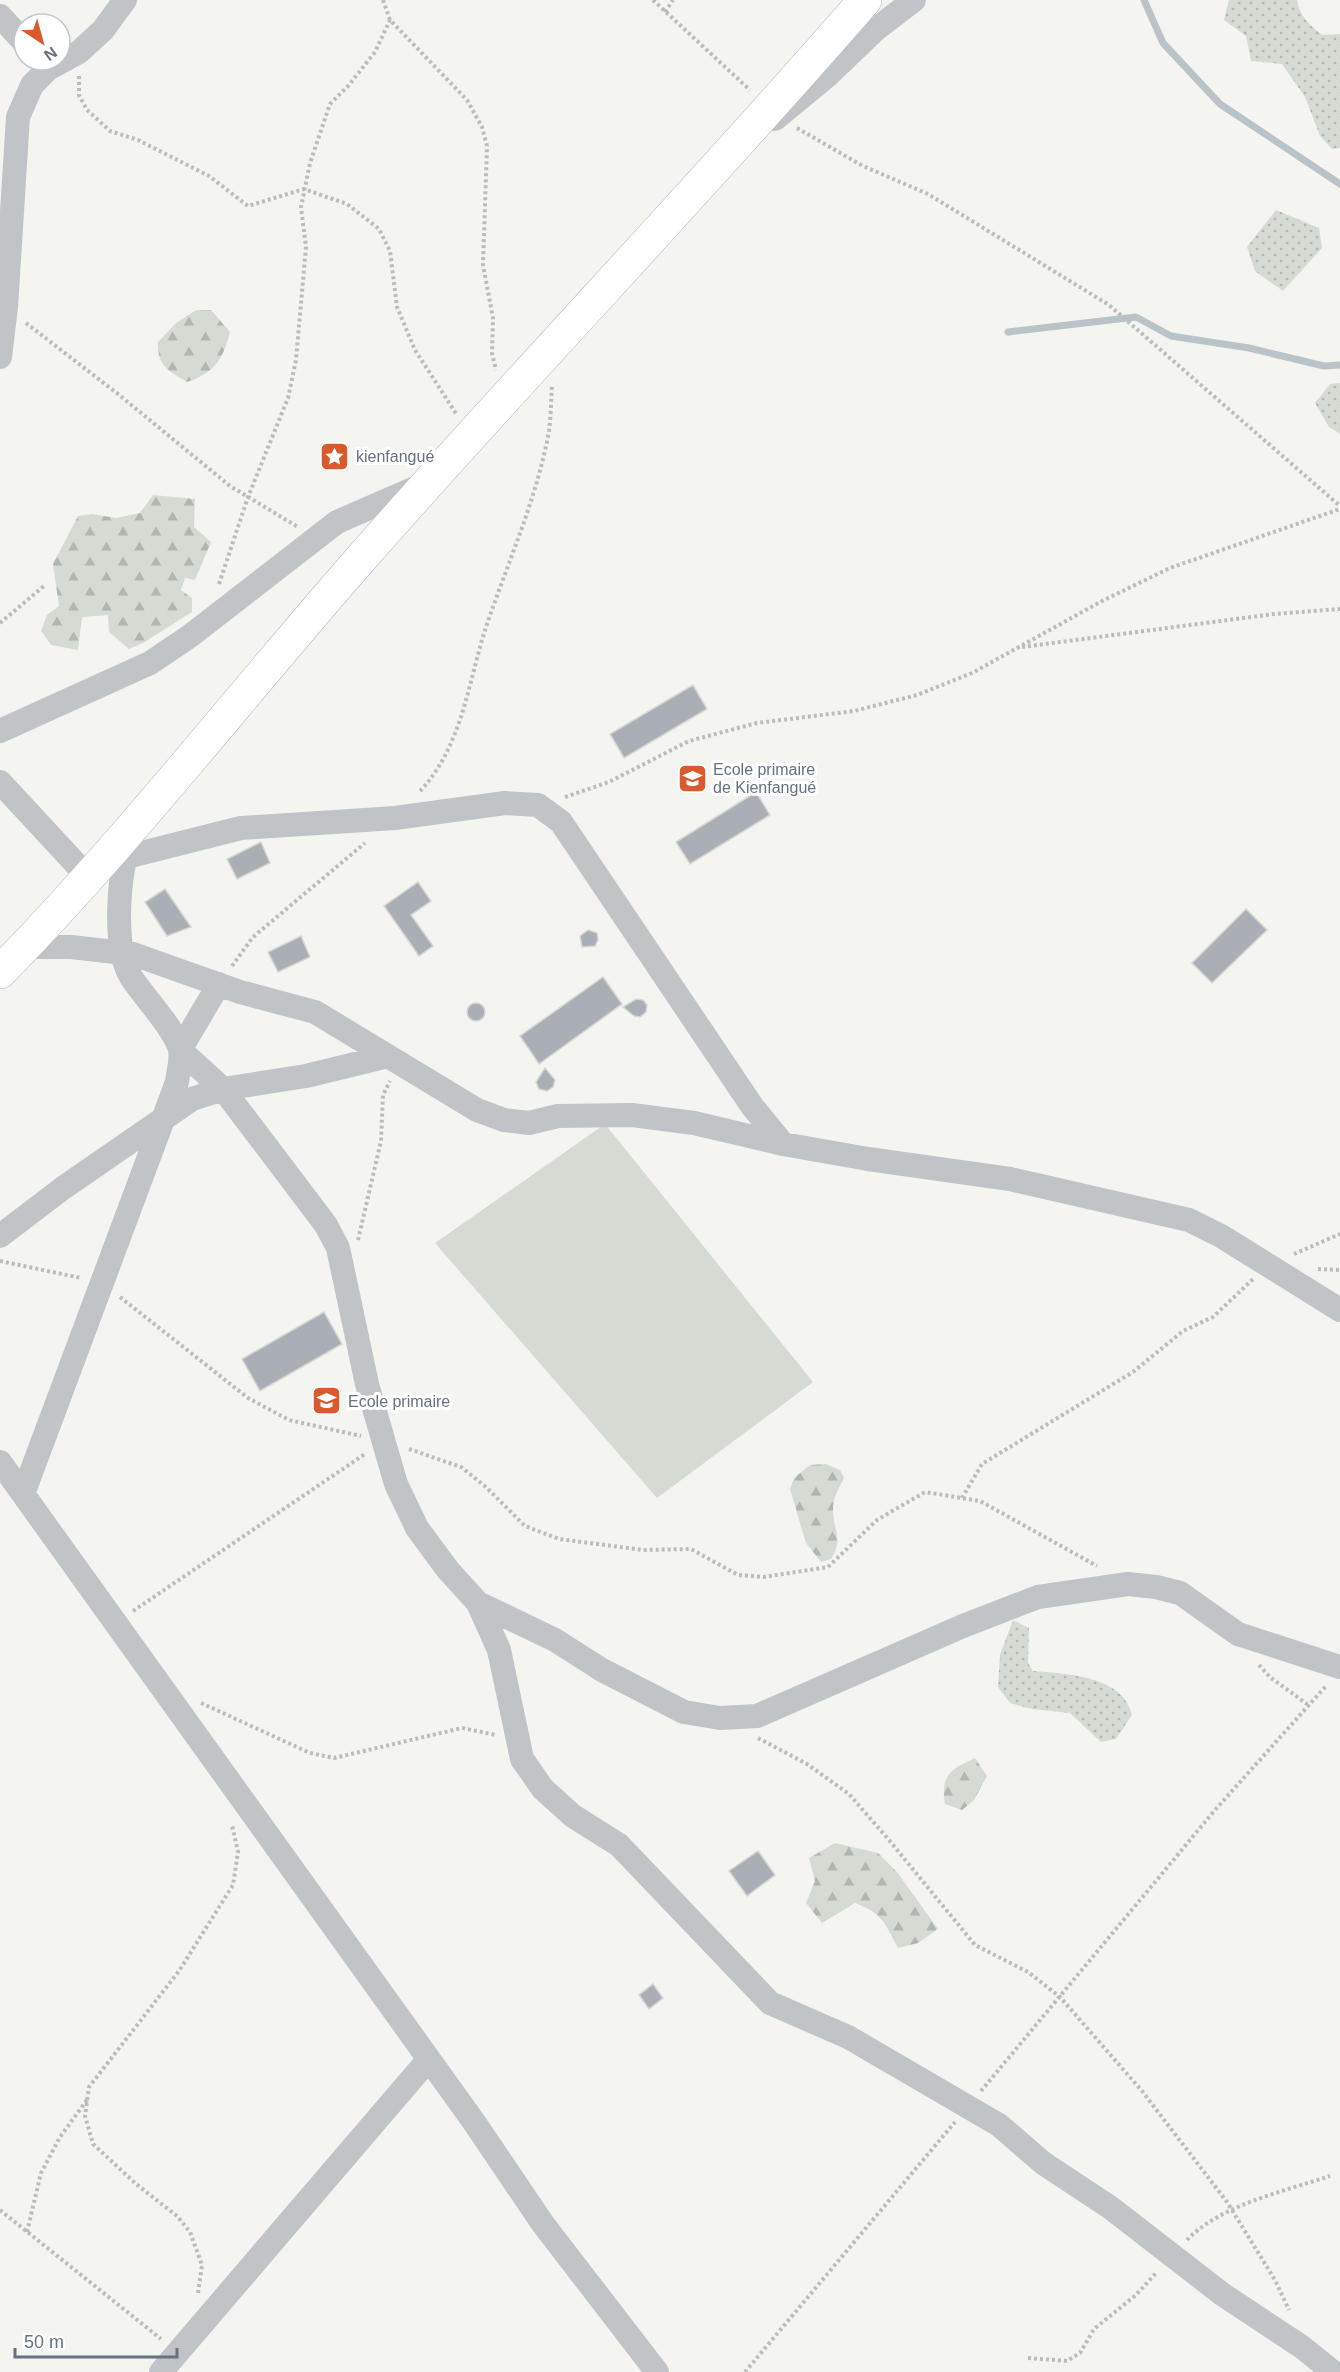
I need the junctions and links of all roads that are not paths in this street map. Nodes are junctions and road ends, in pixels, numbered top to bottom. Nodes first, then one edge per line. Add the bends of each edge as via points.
1 (125, 0) edge
2 (865, 0) edge
3 (914, 0) edge
4 (0, 16) edge
5 (12, 29) edge
6 (72, 54) edge
7 (39, 72) edge
8 (774, 113) junction
9 (0, 357) edge
10 (430, 482) junction
11 (0, 731) edge
12 (0, 782) edge
13 (137, 823) junction
14 (126, 856) junction
15 (88, 878) junction
16 (24, 947) junction
17 (122, 953) junction
18 (0, 972) edge
19 (219, 984) junction
20 (180, 1050) junction
21 (393, 1060) junction
22 (223, 1089) junction
23 (164, 1119) junction
24 (783, 1144) junction
25 (0, 1236) edge
26 (1340, 1310) edge
27 (0, 1462) edge
28 (23, 1494) junction
29 (478, 1603) junction
30 (1336, 1673) edge
31 (428, 2060) junction
32 (161, 2372) edge
33 (657, 2372) edge
34 (1333, 2372) edge

1 - 6 street via 103,30
2 - 8 main road
3 - 8 street via 875,30 827,76
4 - 5 street
7 - 9 street via 18,117
8 - 10 main road via 727,159
10 - 11 street via 337,522 150,663
10 - 13 main road
12 - 15 street
13 - 14 street
13 - 15 main road
14 - 15 street
14 - 17 street via 120,899
14 - 24 street via 241,828 395,818 505,803 538,805 561,822 752,1106
15 - 16 main road
16 - 17 street
16 - 18 main road
17 - 19 street
17 - 20 street via 130,975
19 - 20 street
19 - 21 street via 315,1011
20 - 22 street
20 - 23 street via 177,1082
21 - 22 street
21 - 24 street via 477,1110 504,1120 529,1123 558,1116 632,1115 694,1123
22 - 23 street via 192,1099
22 - 29 street via 326,1225 338,1248 367,1384 396,1484 417,1528
23 - 25 street
23 - 28 street
24 - 26 street via 1011,1179 1189,1220
27 - 28 street
28 - 31 street
29 - 30 street via 555,1640 602,1670 684,1712 720,1718 757,1716 1038,1597 1128,1584 1180,1593 1238,1634
29 - 34 street via 499,1650 522,1760 543,1790 573,1816 619,1845 770,2003 848,2037 999,2125 1043,2163 1111,2208 1222,2294
31 - 32 street
31 - 33 street via 543,2224

